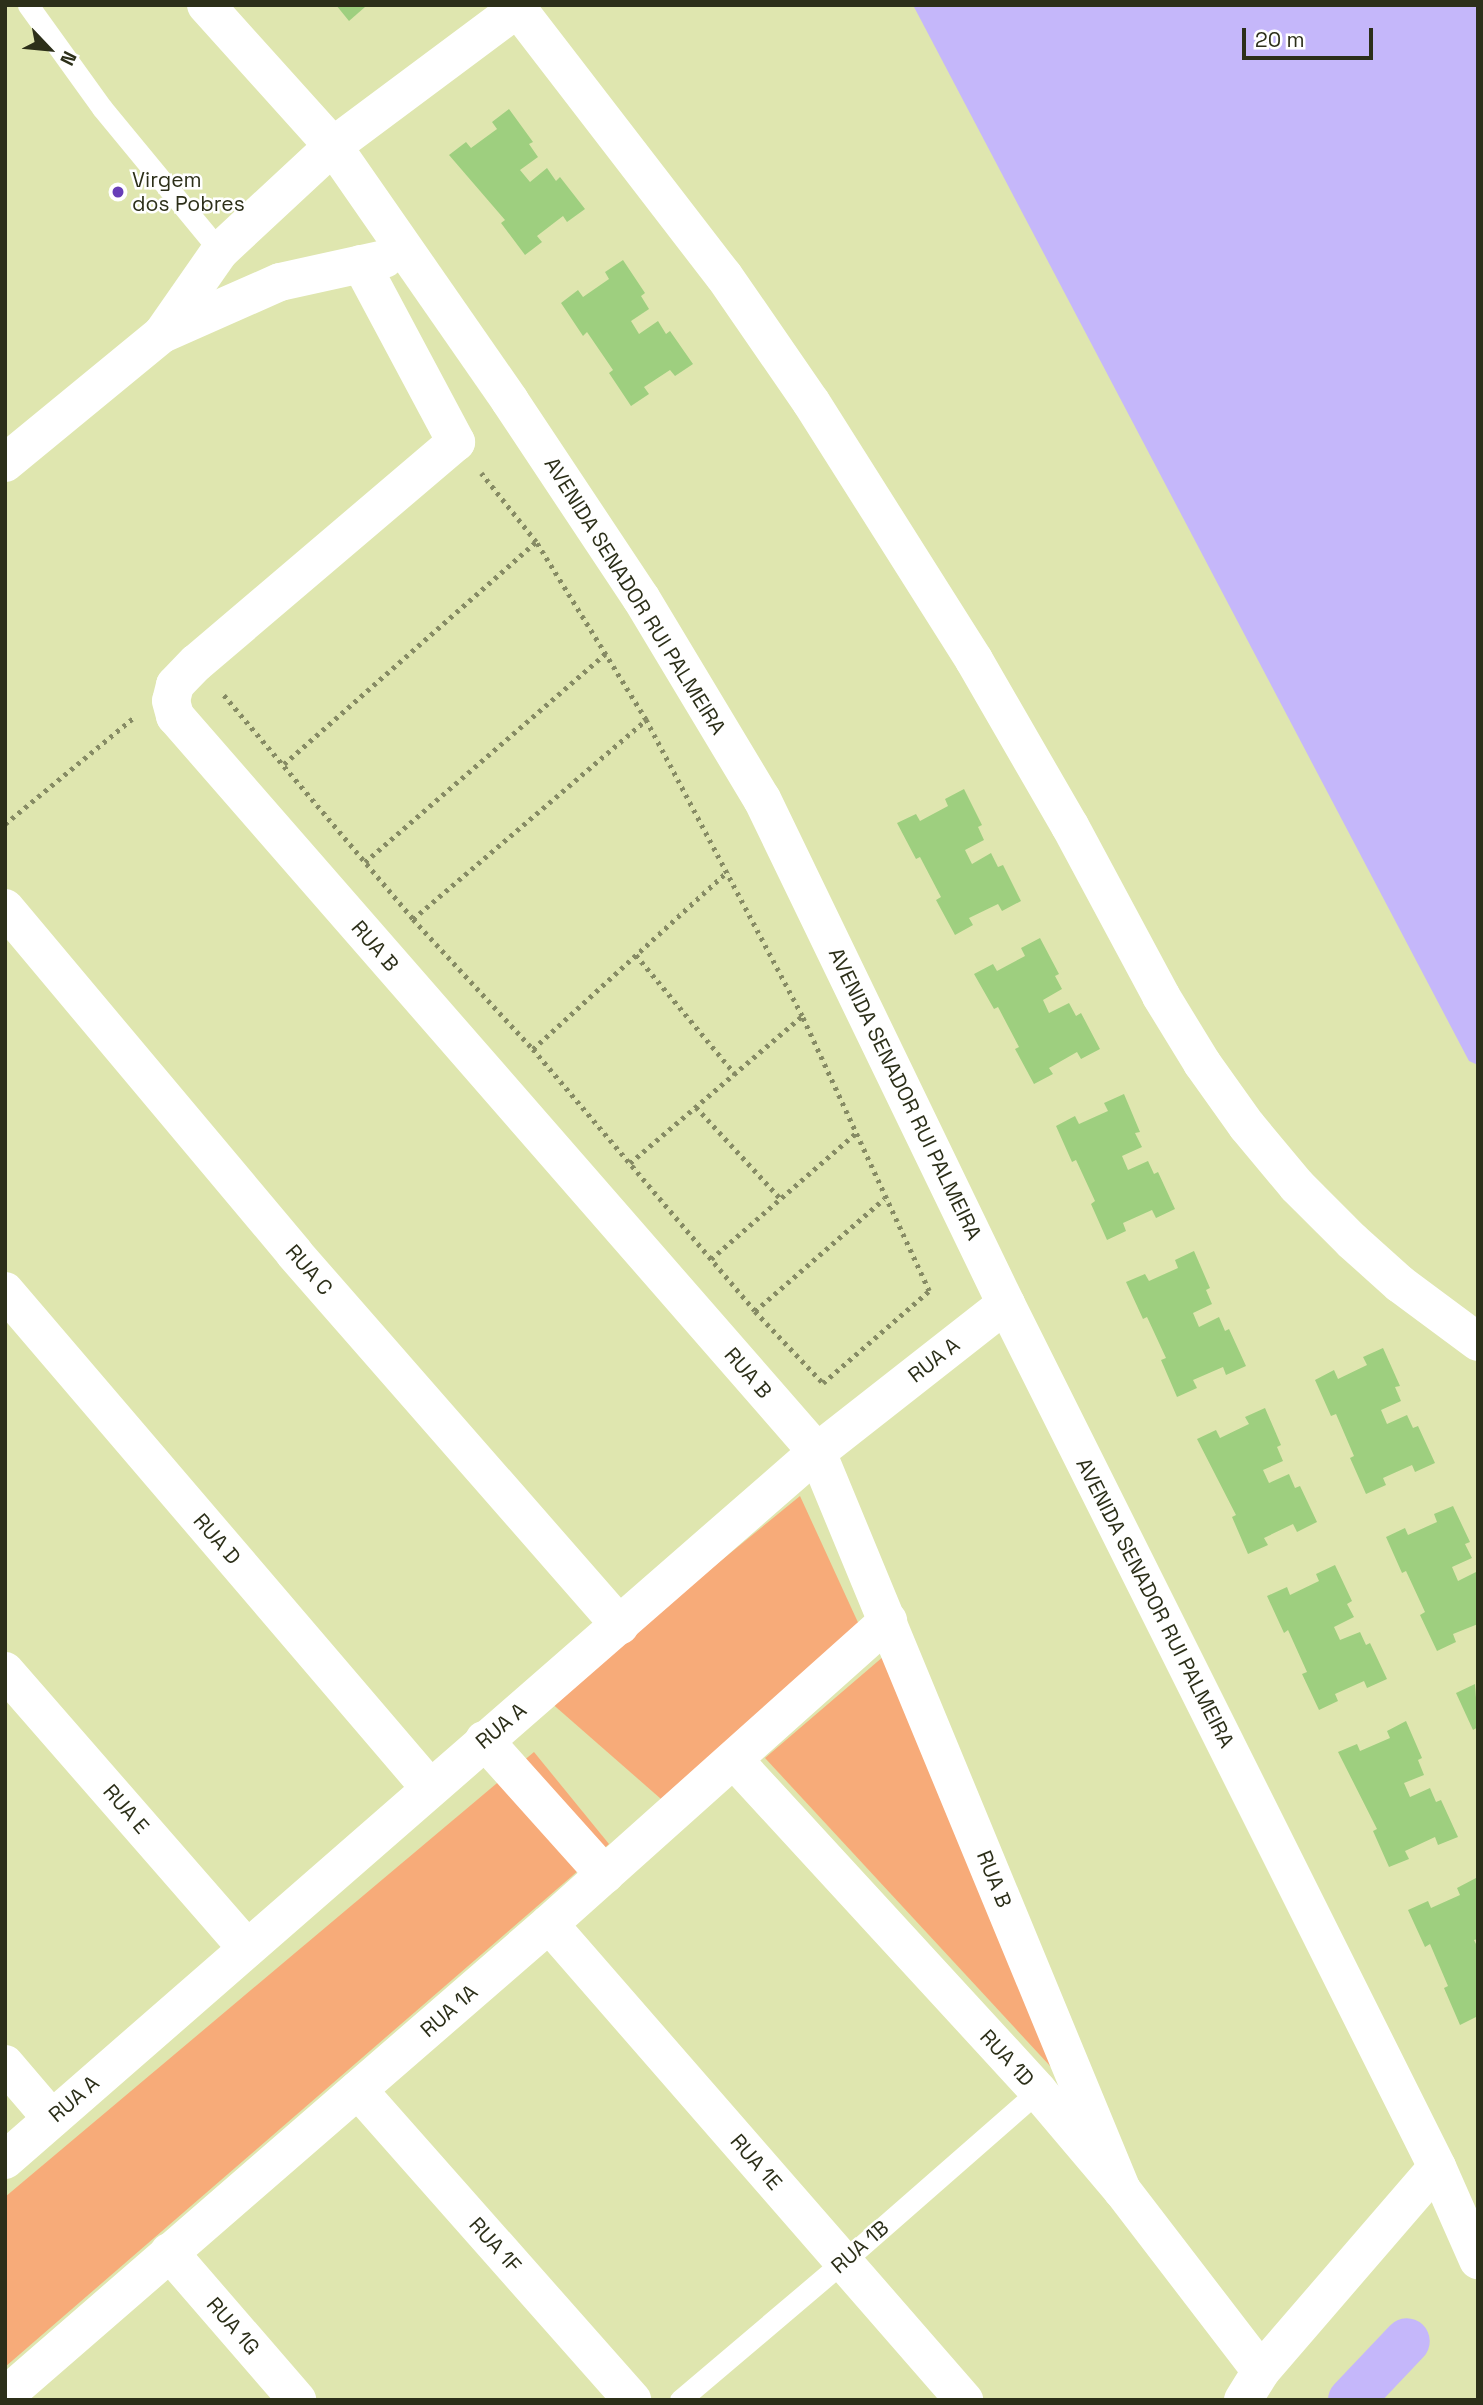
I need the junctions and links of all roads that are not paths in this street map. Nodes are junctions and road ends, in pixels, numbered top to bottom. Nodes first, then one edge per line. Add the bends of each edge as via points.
1 (28, 5) edge
2 (206, 5) edge
3 (516, 7) edge
4 (332, 146) junction
5 (220, 251) junction
6 (408, 254) junction
7 (361, 264) junction
8 (162, 334) junction
9 (8, 456) edge
10 (5, 908) edge
11 (5, 1291) edge
12 (1006, 1304) junction
13 (1478, 1342) edge
14 (817, 1452) junction
15 (888, 1620) junction
16 (620, 1625) junction
17 (5, 1671) edge
18 (484, 1740) junction
19 (734, 1760) junction
20 (429, 1787) junction
21 (605, 1875) junction
22 (549, 1924) junction
23 (247, 1948) junction
24 (5, 2064) edge
25 (358, 2091) junction
26 (1038, 2091) junction
27 (52, 2119) junction
28 (5, 2160) edge
29 (1437, 2167) junction
30 (1122, 2190) junction
31 (169, 2252) junction
32 (1478, 2260) edge
33 (844, 2262) junction
34 (1252, 2386) edge
35 (5, 2396) edge
36 (297, 2400) edge
37 (632, 2400) edge
38 (680, 2400) edge
39 (964, 2400) edge

1 - 5 lane via 102,108
2 - 4 street, AVENIDA SENADOR RUI PALMEIRA
3 - 4 street
3 - 13 street via 724,276 811,402 974,660 1161,996 1247,1126 1297,1186 1352,1241 1400,1284
4 - 5 street
4 - 6 street, AVENIDA SENADOR RUI PALMEIRA
5 - 8 street
6 - 7 street
6 - 12 street, AVENIDA SENADOR RUI PALMEIRA via 641,597 762,799
7 - 8 street via 281,282
7 - 14 street, RUA B via 456,442 185,674 171,701 175,716
8 - 9 street
10 - 16 street, RUA C via 294,1253
11 - 20 street, RUA D
12 - 14 street, RUA A
12 - 29 street, AVENIDA SENADOR RUI PALMEIRA
14 - 15 street, RUA B
14 - 16 street, RUA A
15 - 19 street, RUA 1A
15 - 30 street, RUA B
16 - 18 street, RUA A
17 - 23 street, RUA E
18 - 20 street, RUA A
18 - 21 street
19 - 21 street, RUA 1A
19 - 26 street, RUA 1D
20 - 23 street, RUA A
21 - 22 street, RUA 1A
22 - 25 street, RUA 1A
22 - 33 street, RUA 1E
23 - 27 street, RUA A
24 - 27 street
25 - 31 street, RUA 1A
25 - 37 street, RUA 1F
26 - 30 street, RUA 1D
26 - 33 lane, RUA 1B
27 - 28 street, RUA A
29 - 32 street, AVENIDA SENADOR RUI PALMEIRA
29 - 34 street
30 - 34 street, RUA 1D
31 - 35 street, RUA 1A
31 - 36 street, RUA 1G
33 - 38 lane, RUA 1B
33 - 39 street, RUA 1E

